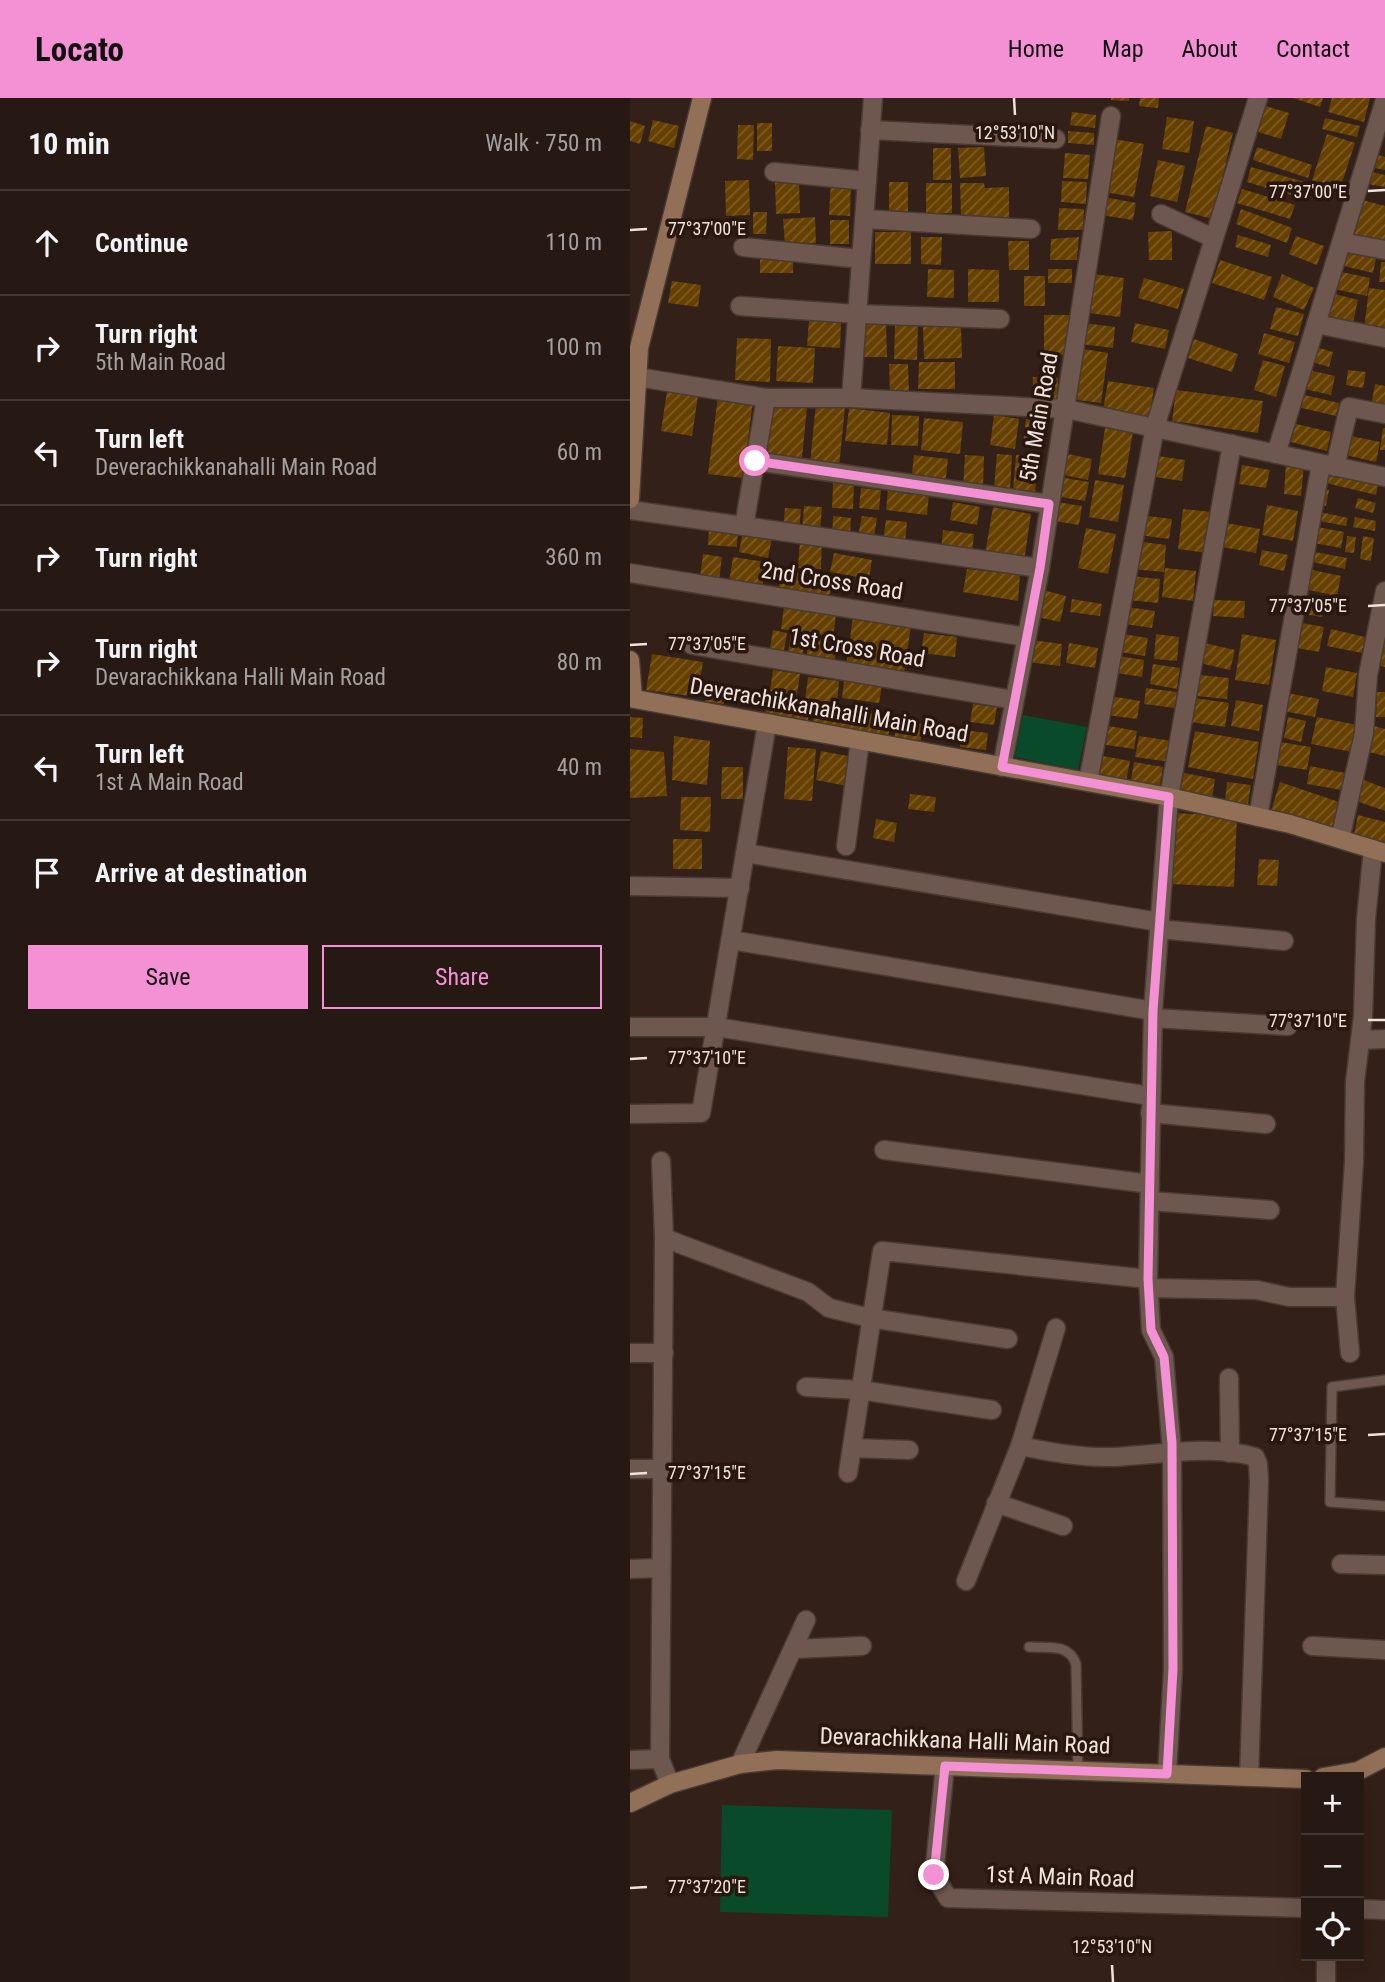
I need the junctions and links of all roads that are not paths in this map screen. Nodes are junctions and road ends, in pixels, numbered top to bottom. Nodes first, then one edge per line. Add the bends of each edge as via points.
1 (702, 98) edge
2 (873, 98) edge
3 (1258, 98) edge
4 (1383, 111) edge
5 (1111, 116) dead end
6 (870, 130) junction
7 (1056, 139) dead end
8 (774, 172) dead end
9 (867, 181) junction
10 (1161, 214) dead end
11 (864, 219) junction
12 (1031, 229) dead end
13 (1213, 238) junction
14 (1342, 242) junction
15 (743, 247) dead end
16 (1385, 250) edge
17 (861, 259) junction
18 (740, 306) dead end
19 (857, 314) junction
20 (1000, 319) dead end
21 (1316, 324) junction
22 (1385, 338) edge
23 (634, 345) edge
24 (637, 377) junction
25 (766, 398) junction
26 (851, 398) junction
27 (1066, 409) junction
28 (1385, 414) edge
29 (1155, 427) junction
30 (1232, 444) junction
31 (1276, 454) junction
32 (755, 461) junction
33 (1328, 465) junction
34 (1385, 477) edge
35 (630, 499) edge
36 (1049, 504) junction
37 (630, 510) edge
38 (744, 526) junction
39 (1040, 568) junction
40 (630, 573) edge
41 (1385, 592) edge
42 (1382, 633) edge
43 (1026, 637) junction
44 (692, 645) dead end
45 (630, 660) edge
46 (632, 698) edge
47 (1014, 700) junction
48 (767, 724) junction
49 (860, 741) junction
50 (1002, 767) junction
51 (1088, 782) junction
52 (1169, 797) junction
53 (1258, 817) junction
54 (1340, 839) junction
55 (846, 846) dead end
56 (1379, 851) edge
57 (745, 853) junction
58 (630, 886) edge
59 (740, 888) junction
60 (1159, 926) junction
61 (731, 940) junction
62 (1284, 941) dead end
63 (1153, 1014) junction
64 (1288, 1026) dead end
65 (630, 1027) edge
66 (716, 1027) junction
67 (1385, 1038) edge
68 (1360, 1040) junction
69 (1150, 1105) junction
70 (630, 1114) edge
71 (1266, 1124) dead end
72 (884, 1150) dead end
73 (661, 1161) dead end
74 (1150, 1192) junction
75 (1270, 1210) dead end
76 (664, 1238) junction
77 (1148, 1283) junction
78 (1345, 1297) junction
79 (870, 1318) junction
80 (1056, 1328) dead end
81 (1008, 1339) dead end
82 (630, 1353) edge
83 (663, 1353) junction
84 (1350, 1353) dead end
85 (1230, 1378) dead end
86 (1385, 1380) edge
87 (806, 1387) dead end
88 (860, 1391) junction
89 (992, 1410) dead end
90 (1020, 1446) junction
91 (852, 1448) junction
92 (909, 1450) dead end
93 (1172, 1452) junction
94 (1230, 1453) junction
95 (630, 1469) edge
96 (662, 1469) junction
97 (848, 1473) dead end
98 (996, 1503) junction
99 (1385, 1506) edge
100 (1063, 1525) dead end
101 (1341, 1564) dead end
102 (1385, 1565) edge
103 (661, 1568) junction
104 (630, 1569) edge
105 (966, 1581) dead end
106 (806, 1620) dead end
107 (862, 1646) dead end
108 (1312, 1646) dead end
109 (1029, 1647) dead end
110 (794, 1649) junction
111 (1385, 1650) edge
112 (1385, 1757) edge
113 (660, 1759) junction
114 (630, 1760) edge
115 (740, 1764) junction
116 (945, 1766) junction
117 (1079, 1771) junction
118 (1358, 1772) edge
119 (1167, 1774) junction
120 (1250, 1777) junction
121 (1301, 1779) edge
122 (670, 1784) junction
123 (630, 1803) edge
124 (1301, 1908) edge
125 (1364, 1909) edge
126 (1385, 1910) edge
127 (1326, 1961) edge
128 (1326, 1982) edge

1 - 23 street
2 - 6 street
3 - 13 street
4 - 14 street
5 - 27 street, 5th Main Road
6 - 7 street
6 - 9 street
8 - 9 street
9 - 11 street
10 - 13 street
11 - 12 street
11 - 17 street
13 - 29 street
14 - 16 street
14 - 21 street
15 - 17 street
17 - 19 street
18 - 19 street
19 - 20 street
19 - 26 street
21 - 22 street
21 - 31 street
23 - 24 street
24 - 25 street
24 - 35 street
25 - 26 street
25 - 32 street
26 - 27 street
27 - 29 street
27 - 36 street, 5th Main Road
28 - 33 street via 1349,407
29 - 30 street
29 - 51 street
30 - 31 street
30 - 52 street
31 - 33 street
32 - 36 street
32 - 38 street
33 - 34 street
33 - 53 street
36 - 39 street, 5th Main Road
37 - 38 street
38 - 39 street
39 - 43 street, 5th Main Road
40 - 43 street, 2nd Cross Road
41 - 42 street
42 - 54 street via 1368,675 1364,733
43 - 47 street, 5th Main Road
44 - 47 street, 1st Cross Road
45 - 46 street
46 - 48 street, Deverachikkanahalli Main Road
47 - 50 street, 5th Main Road
48 - 49 street, Deverachikkanahalli Main Road
48 - 57 street
49 - 50 street, Deverachikkanahalli Main Road
49 - 55 street
50 - 51 street, Deverachikkanahalli Main Road
51 - 52 street, Deverachikkanahalli Main Road
52 - 53 street, Deverachikkanahalli Main Road
52 - 60 street
53 - 54 street, Deverachikkanahalli Main Road
54 - 56 street, Deverachikkanahalli Main Road
56 - 68 street via 1366,919
57 - 59 street
57 - 60 street
58 - 59 street
59 - 61 street
60 - 62 street
60 - 63 street
61 - 63 street
61 - 66 street
63 - 64 street
63 - 69 street
65 - 66 street
66 - 69 street
66 - 70 street via 701,1114
67 - 68 street
68 - 78 street via 1354,1082
69 - 71 street
69 - 74 street
72 - 74 street
73 - 76 street
74 - 75 street
74 - 77 street
76 - 79 street via 808,1292 829,1308
76 - 83 street
77 - 78 street via 1257,1290 1289,1297
77 - 79 street via 882,1251
77 - 93 street via 1151,1330 1164,1357
78 - 84 street
79 - 81 street
79 - 88 street
80 - 90 street
82 - 83 street
83 - 96 street
85 - 94 street
86 - 99 lane via 1332,1387 1330,1502
87 - 88 street
88 - 89 street
88 - 91 street
90 - 93 street via 1110,1457
90 - 98 street
91 - 92 street
91 - 97 street
93 - 94 street
93 - 119 street via 1173,1669
94 - 120 street via 1255,1457 1259,1472
95 - 96 street
96 - 103 street
98 - 100 street
98 - 105 street
101 - 102 street
103 - 104 street
103 - 113 street
106 - 110 street
107 - 110 street
108 - 111 street
109 - 117 lane via 1065,1649 1076,1664
110 - 115 street
112 - 118 street
113 - 114 street
113 - 122 street
115 - 116 street, Devarachikkana Halli Main Road via 819,1759
115 - 122 street, Devarachikkana Halli Main Road
116 - 117 street, Devarachikkana Halli Main Road
116 - 124 street, 1st A Main Road via 934,1875 948,1898
117 - 119 street, Devarachikkana Halli Main Road
119 - 120 street, Devarachikkana Halli Main Road
120 - 121 street, Devarachikkana Halli Main Road
122 - 123 street, Devarachikkana Halli Main Road
125 - 126 street
127 - 128 street

